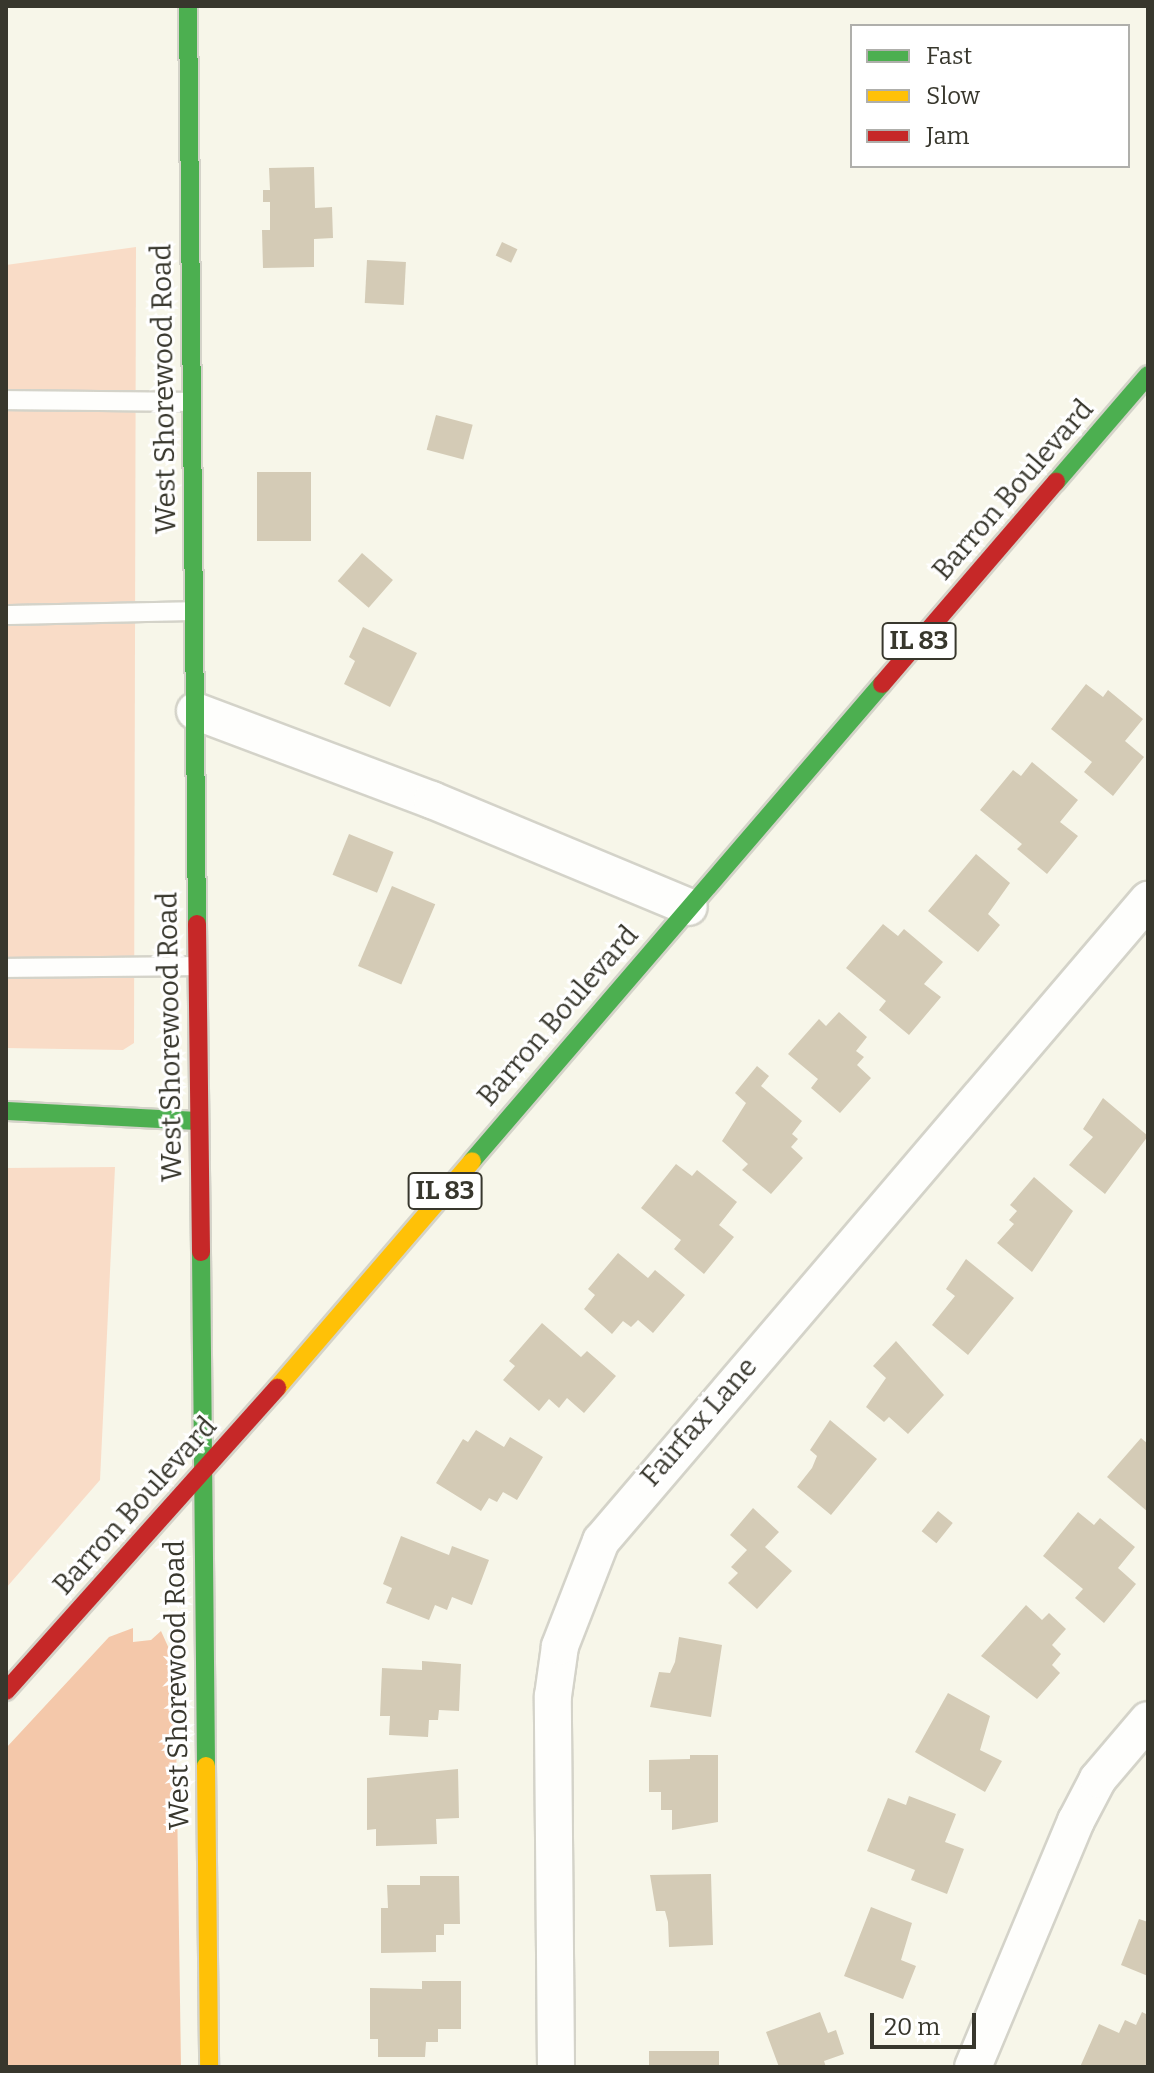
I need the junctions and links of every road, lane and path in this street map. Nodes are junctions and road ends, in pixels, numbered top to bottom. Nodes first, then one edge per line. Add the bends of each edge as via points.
1 (188, 6) edge
2 (1148, 375) edge
3 (6, 400) edge
4 (192, 402) junction
5 (194, 611) junction
6 (6, 615) edge
7 (195, 711) junction
8 (1148, 900) edge
9 (689, 907) junction
10 (197, 966) junction
11 (6, 968) edge
12 (6, 1111) edge
13 (198, 1121) junction
14 (202, 1475) junction
15 (6, 1691) edge
16 (1148, 1720) edge
17 (209, 2067) edge
18 (556, 2067) edge
19 (973, 2067) edge

1 - 4 main road, West Shorewood Road
2 - 9 main road, Barron Boulevard / IL 83
3 - 4 lane
4 - 5 main road, West Shorewood Road
5 - 6 lane
5 - 7 main road, West Shorewood Road
7 - 9 street via 432,800
7 - 10 main road, West Shorewood Road
8 - 18 street, Fairfax Lane via 601,1541 560,1646 553,1696
9 - 14 main road, Barron Boulevard / IL 83
10 - 11 lane
10 - 13 main road, West Shorewood Road via 190,1092
12 - 13 main road
13 - 14 main road, West Shorewood Road
14 - 15 main road, Barron Boulevard / IL 83
14 - 17 main road, West Shorewood Road
16 - 19 street via 1098,1779 1076,1821

